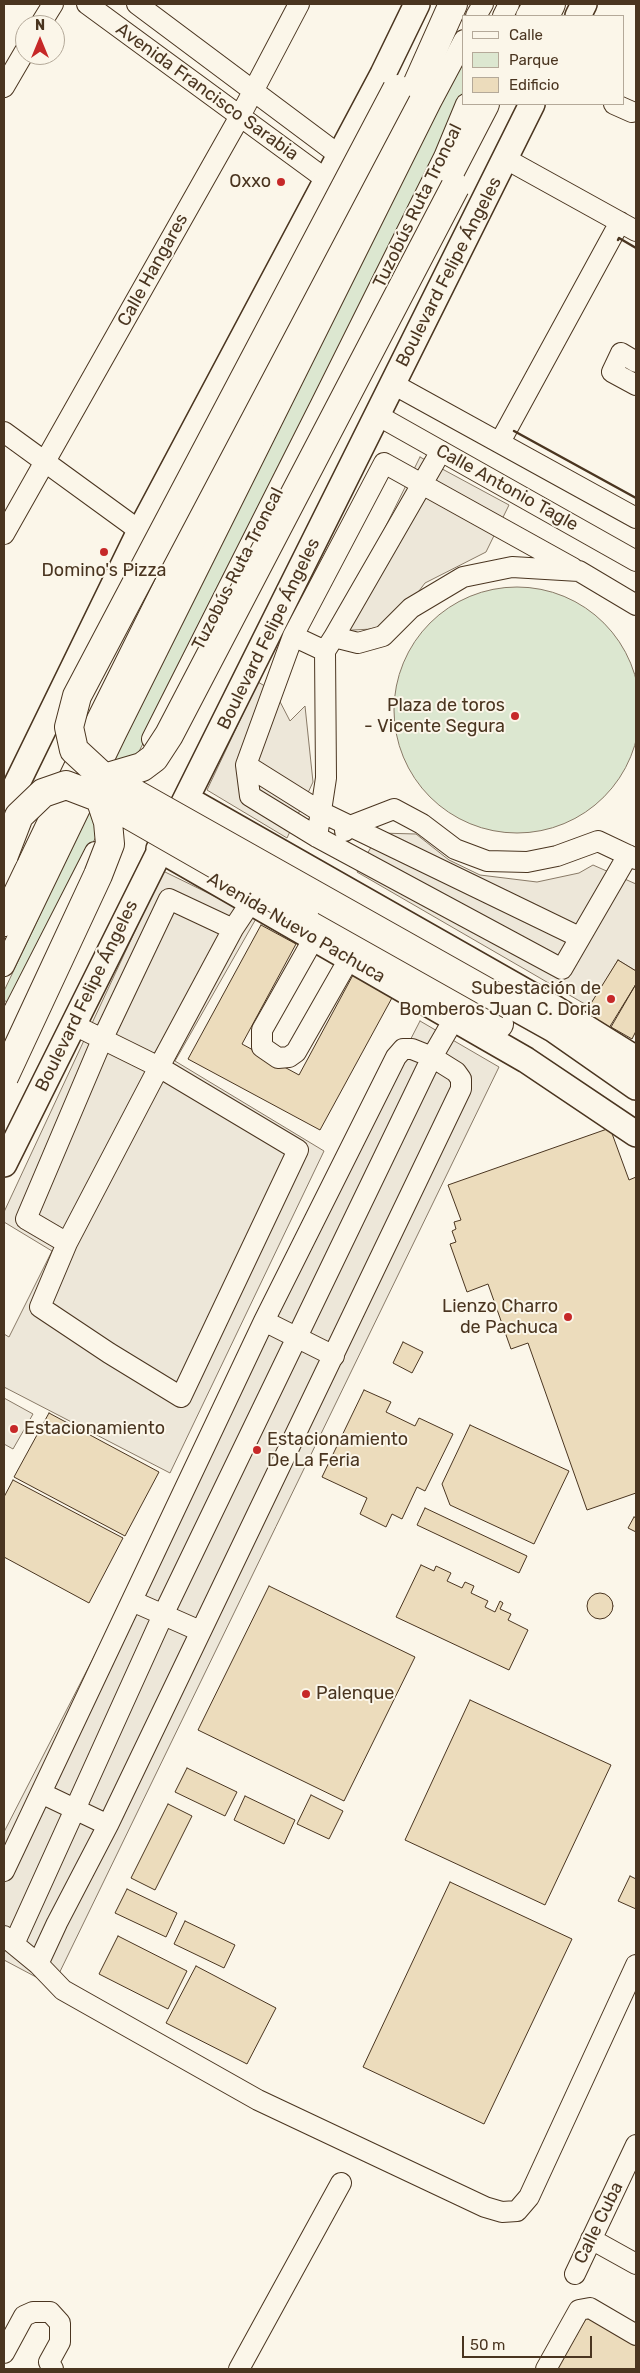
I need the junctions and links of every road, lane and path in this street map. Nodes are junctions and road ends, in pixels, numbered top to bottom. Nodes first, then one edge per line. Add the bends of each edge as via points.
1 (53, 4) edge
2 (87, 4) edge
3 (137, 4) edge
4 (300, 4) edge
5 (417, 4) edge
6 (453, 4) edge
7 (483, 4) edge
8 (534, 4) edge
9 (46, 15) edge
10 (477, 15) edge
11 (527, 15) edge
12 (456, 33) edge
13 (17, 65) edge
14 (4, 87) edge
15 (252, 92) junction
16 (466, 105) edge
17 (473, 105) edge
18 (484, 105) edge
19 (498, 105) edge
20 (532, 105) edge
21 (616, 105) edge
22 (632, 112) dead end
23 (239, 118) junction
24 (339, 155) junction
25 (444, 156) junction
26 (506, 159) junction
27 (327, 180) junction
28 (628, 226) edge
29 (636, 362) edge
30 (393, 384) junction
31 (636, 385) edge
32 (377, 415) junction
33 (4, 432) edge
34 (500, 442) junction
35 (441, 451) junction
36 (45, 462) junction
37 (422, 484) junction
38 (636, 518) edge
39 (140, 531) junction
40 (4, 534) edge
41 (636, 561) edge
42 (579, 571) junction
43 (636, 605) edge
44 (293, 636) junction
45 (330, 644) junction
46 (246, 765) junction
47 (104, 787) junction
48 (187, 799) junction
49 (4, 810) edge
50 (321, 812) junction
51 (221, 819) junction
52 (350, 826) junction
53 (324, 840) junction
54 (159, 849) junction
55 (4, 855) edge
56 (632, 857) edge
57 (194, 870) junction
58 (250, 902) junction
59 (4, 922) edge
60 (233, 929) junction
61 (579, 937) junction
62 (314, 938) junction
63 (349, 958) junction
64 (4, 966) edge
65 (504, 1015) junction
66 (454, 1019) junction
67 (72, 1024) junction
68 (4, 1030) edge
69 (102, 1040) junction
70 (4, 1046) edge
71 (432, 1056) junction
72 (636, 1059) edge
73 (159, 1067) junction
74 (4, 1077) edge
75 (636, 1088) edge
76 (636, 1114) edge
77 (636, 1134) edge
78 (4, 1164) edge
79 (67, 1243) junction
80 (264, 1320) junction
81 (297, 1338) junction
82 (334, 1356) junction
83 (132, 1601) junction
84 (163, 1615) junction
85 (200, 1631) junction
86 (41, 1793) junction
87 (75, 1811) junction
88 (108, 1825) junction
89 (4, 1871) edge
90 (9, 1940) edge
91 (38, 1964) junction
92 (636, 1965) edge
93 (636, 2145) edge
94 (342, 2183) dead end
95 (592, 2239) junction
96 (636, 2264) edge
97 (574, 2274) dead end
98 (636, 2334) edge
99 (4, 2353) edge
100 (53, 2369) edge
101 (239, 2369) edge
102 (546, 2369) edge

1 - 9 street
2 - 23 street, Avenida Francisco Sarabia
3 - 15 street, Avenida Francisco Sarabia
4 - 15 street, Calle Hangares
5 - 24 main road
6 - 12 highway
7 - 10 street
8 - 11 street
12 - 47 highway, bridge via 398,89 77,696 69,727 74,750 100,774
12 - 59 highway via 412,96 98,726
12 - 64 street, Tuzobús Ruta Troncal via 441,83 116,734
13 - 14 street
15 - 23 street, Calle Hangares
15 - 24 street, Avenida Francisco Sarabia
16 - 25 street, Tuzobús Ruta Troncal
17 - 25 street
18 - 70 highway via 131,782
19 - 47 highway, bridge via 168,735 154,758
20 - 26 main road, Boulevard Felipe Ángeles
21 - 22 street
23 - 27 street, Avenida Francisco Sarabia
23 - 36 street, Calle Hangares
24 - 27 main road
25 - 68 street, Tuzobús Ruta Troncal
26 - 28 street
26 - 30 main road, Boulevard Felipe Ángeles
27 - 39 main road
28 - 34 street
29 - 31 street via 621,353 612,372
30 - 32 main road, Boulevard Felipe Ángeles
30 - 34 street, Calle Antonio Tagle
32 - 35 street, Calle Antonio Tagle
32 - 48 main road, Boulevard Felipe Ángeles
33 - 36 street
34 - 38 street, Calle Antonio Tagle
35 - 37 street
35 - 41 street, Calle Antonio Tagle
36 - 39 street
36 - 40 street, Calle Hangares
37 - 42 street
37 - 44 street via 384,463
37 - 45 street
39 - 49 main road
42 - 43 street
42 - 45 street via 512,567 463,577 411,608 383,636
44 - 45 street
44 - 46 street
45 - 50 street via 326,778
46 - 50 street
46 - 53 street via 250,796
47 - 55 highway, bridge via 66,785 43,793 19,816
47 - 65 highway, bridge
47 - 74 highway, bridge via 110,844
48 - 51 main road
48 - 54 main road, Boulevard Felipe Ángeles
50 - 52 street
50 - 53 street
51 - 57 main road via 200,840
51 - 72 main road via 556,1008
52 - 53 street
52 - 56 street via 394,809 422,824 455,849 487,860 527,862 557,856 598,841
52 - 61 street
53 - 61 street via 562,969
54 - 57 main road, Avenida Nuevo Pachuca
54 - 67 main road, Boulevard Felipe Ángeles
56 - 61 street
57 - 58 main road, Avenida Nuevo Pachuca
58 - 60 street
58 - 62 main road, Avenida Nuevo Pachuca
60 - 69 street via 169,899
60 - 73 street
62 - 63 main road, Avenida Nuevo Pachuca
62 - 63 street via 262,1030 262,1047 278,1058 289,1057 296,1052
63 - 66 main road, Avenida Nuevo Pachuca
65 - 75 main road via 553,1029
65 - 76 main road
66 - 71 street
66 - 77 main road, Avenida Nuevo Pachuca via 526,1060
67 - 69 street
67 - 78 main road, Boulevard Felipe Ángeles
69 - 73 street
69 - 79 street via 26,1219
71 - 80 street via 403,1049 396,1057
71 - 81 street
71 - 82 street via 456,1072 461,1079 461,1089
73 - 79 street
73 - 79 street via 298,1150 181,1397 40,1308
80 - 81 street
80 - 83 street
81 - 82 street
81 - 84 street
82 - 85 street
83 - 84 street
83 - 86 street
84 - 85 street
84 - 87 street
85 - 88 street
86 - 87 street
86 - 89 street
87 - 88 street
87 - 90 street
88 - 91 street
90 - 91 street
91 - 92 street via 63,1990 258,2100 485,2208 502,2212 517,2211 529,2197
93 - 95 street, Calle Cuba
94 - 101 street
95 - 96 street
95 - 97 street, Calle Cuba
98 - 102 street via 590,2308 579,2310
99 - 100 street via 24,2316 33,2312 50,2312 60,2323 60,2342 49,2362

